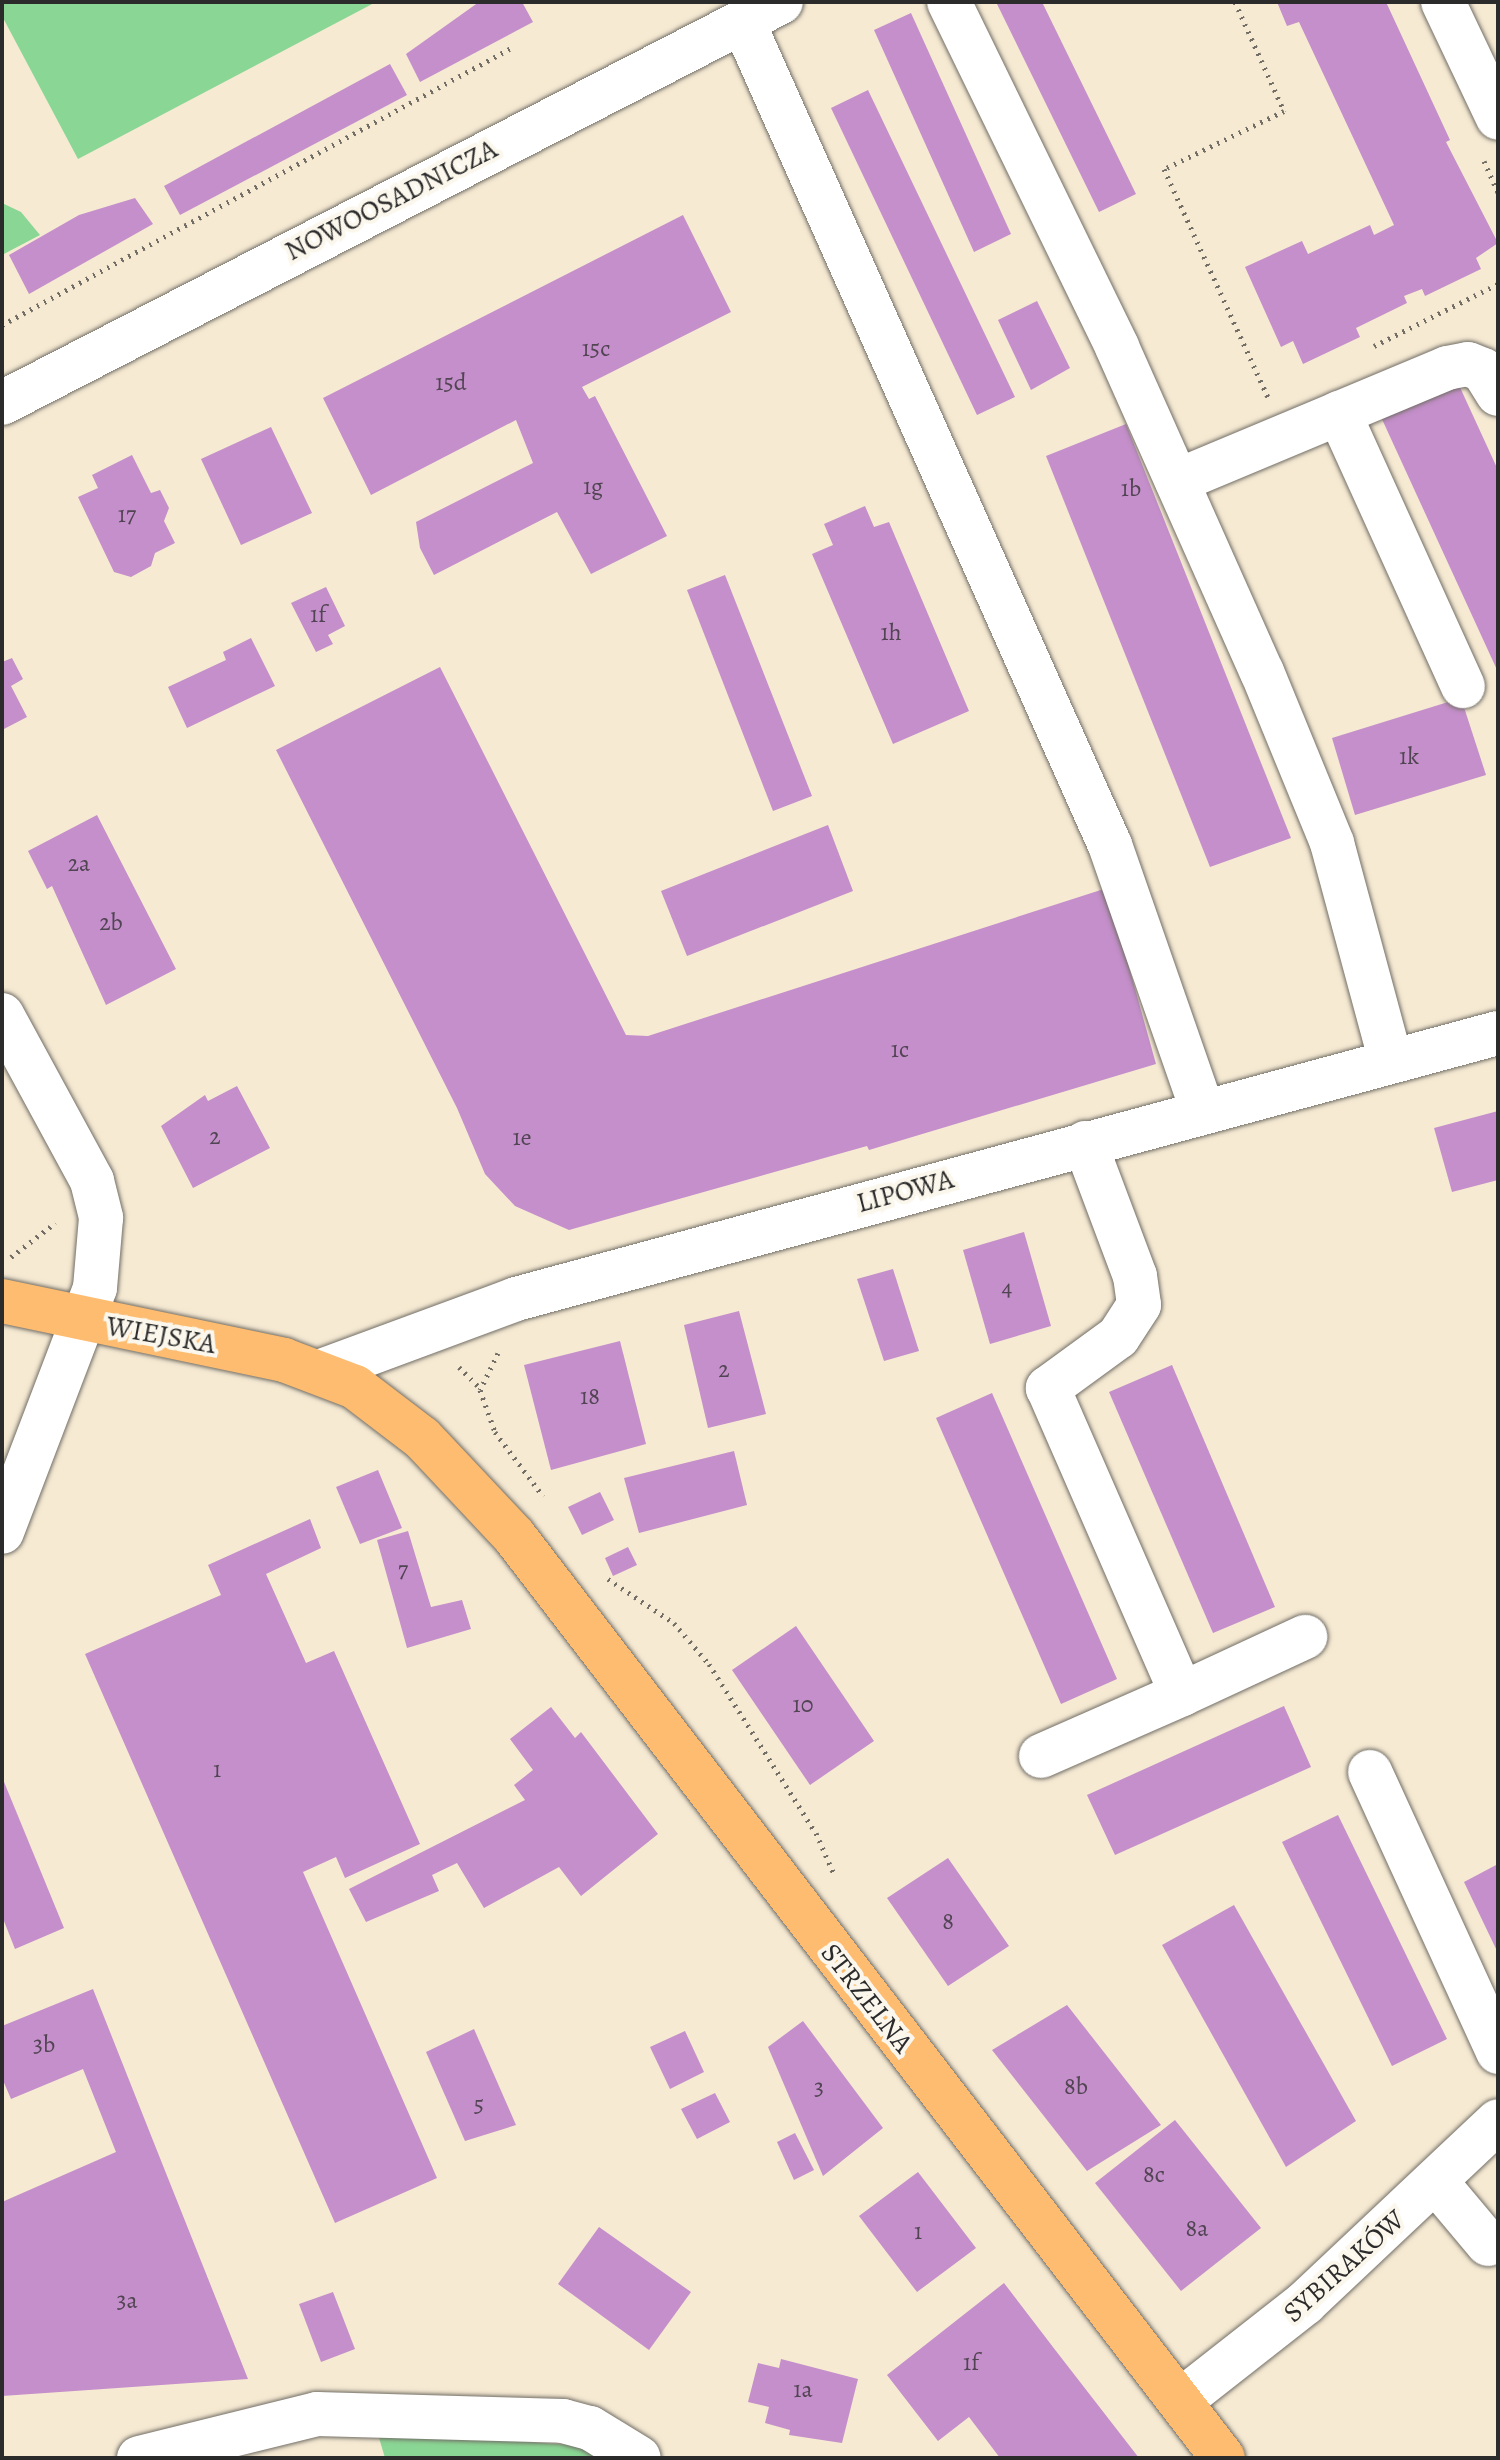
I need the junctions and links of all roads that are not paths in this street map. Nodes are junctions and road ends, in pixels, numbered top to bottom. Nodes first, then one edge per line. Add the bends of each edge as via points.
1 (949, 2) edge
2 (1443, 2) edge
3 (1474, 2) edge
4 (762, 12) edge
5 (1498, 55) edge
6 (1498, 118) edge
7 (1498, 394) edge
8 (2, 403) edge
9 (1339, 413) junction
10 (1177, 481) junction
11 (1463, 686) dead end
12 (1498, 1033) edge
13 (7, 1037) edge
14 (1391, 1061) junction
15 (1203, 1112) junction
16 (1085, 1143) junction
17 (2, 1301) edge
18 (82, 1321) junction
19 (319, 1372) junction
20 (2, 1532) edge
21 (514, 1536) joint
22 (1305, 1637) dead end
23 (1182, 1694) junction
24 (1041, 1756) dead end
25 (1370, 1772) dead end
26 (1498, 2052) edge
27 (1498, 2121) edge
28 (1436, 2182) junction
29 (1488, 2244) dead end
30 (1180, 2401) junction
31 (139, 2458) edge
32 (639, 2458) edge
33 (1223, 2458) edge

1 - 10 street
2 - 6 street
3 - 5 street
4 - 8 street, NOWOOSADNICZA
4 - 15 street via 1140,919
7 - 9 street via 1483,370 1468,364
9 - 10 street
9 - 11 street
10 - 14 street via 1332,843
12 - 14 street, LIPOWA
13 - 18 street via 92,1181 101,1212 97,1279
14 - 15 street, LIPOWA
15 - 16 street, LIPOWA
16 - 19 street, LIPOWA via 516,1299
16 - 23 street via 1135,1276 1139,1305 1118,1337 1048,1388
17 - 18 main road, WIEJSKA
18 - 19 main road, WIEJSKA via 247,1351
18 - 20 street
19 - 21 main road, WIEJSKA via 381,1403 422,1438
21 - 30 main road, STRZELNA
22 - 23 street
23 - 24 street
25 - 26 street
27 - 28 street, SYBIRAKÓW
28 - 29 street
28 - 30 street, SYBIRAKÓW via 1305,2303
30 - 33 main road, STRZELNA
31 - 32 street via 317,2414 563,2421 590,2428

